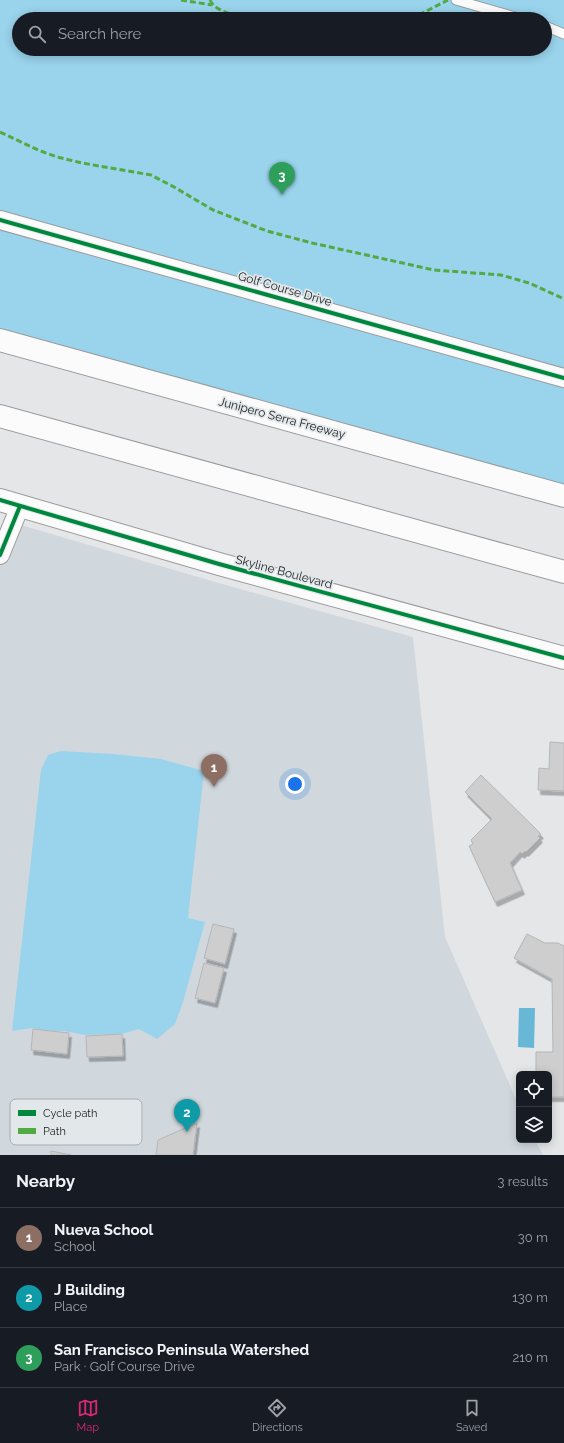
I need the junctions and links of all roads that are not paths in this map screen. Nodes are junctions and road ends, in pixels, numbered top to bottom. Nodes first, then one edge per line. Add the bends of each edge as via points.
1 (456, 0) edge
2 (498, 12) edge
3 (552, 29) edge
4 (564, 34) edge
5 (0, 220) edge
6 (0, 340) edge
7 (564, 378) edge
8 (0, 416) edge
9 (564, 496) edge
10 (10, 503) edge
11 (0, 555) edge
12 (564, 572) edge
13 (564, 658) edge

1 - 2 lane
3 - 4 lane
5 - 7 street, Golf Course Drive
6 - 9 main road, Junipero Serra Freeway
8 - 12 main road
10 - 11 street
10 - 13 main road, Skyline Boulevard via 219,564

